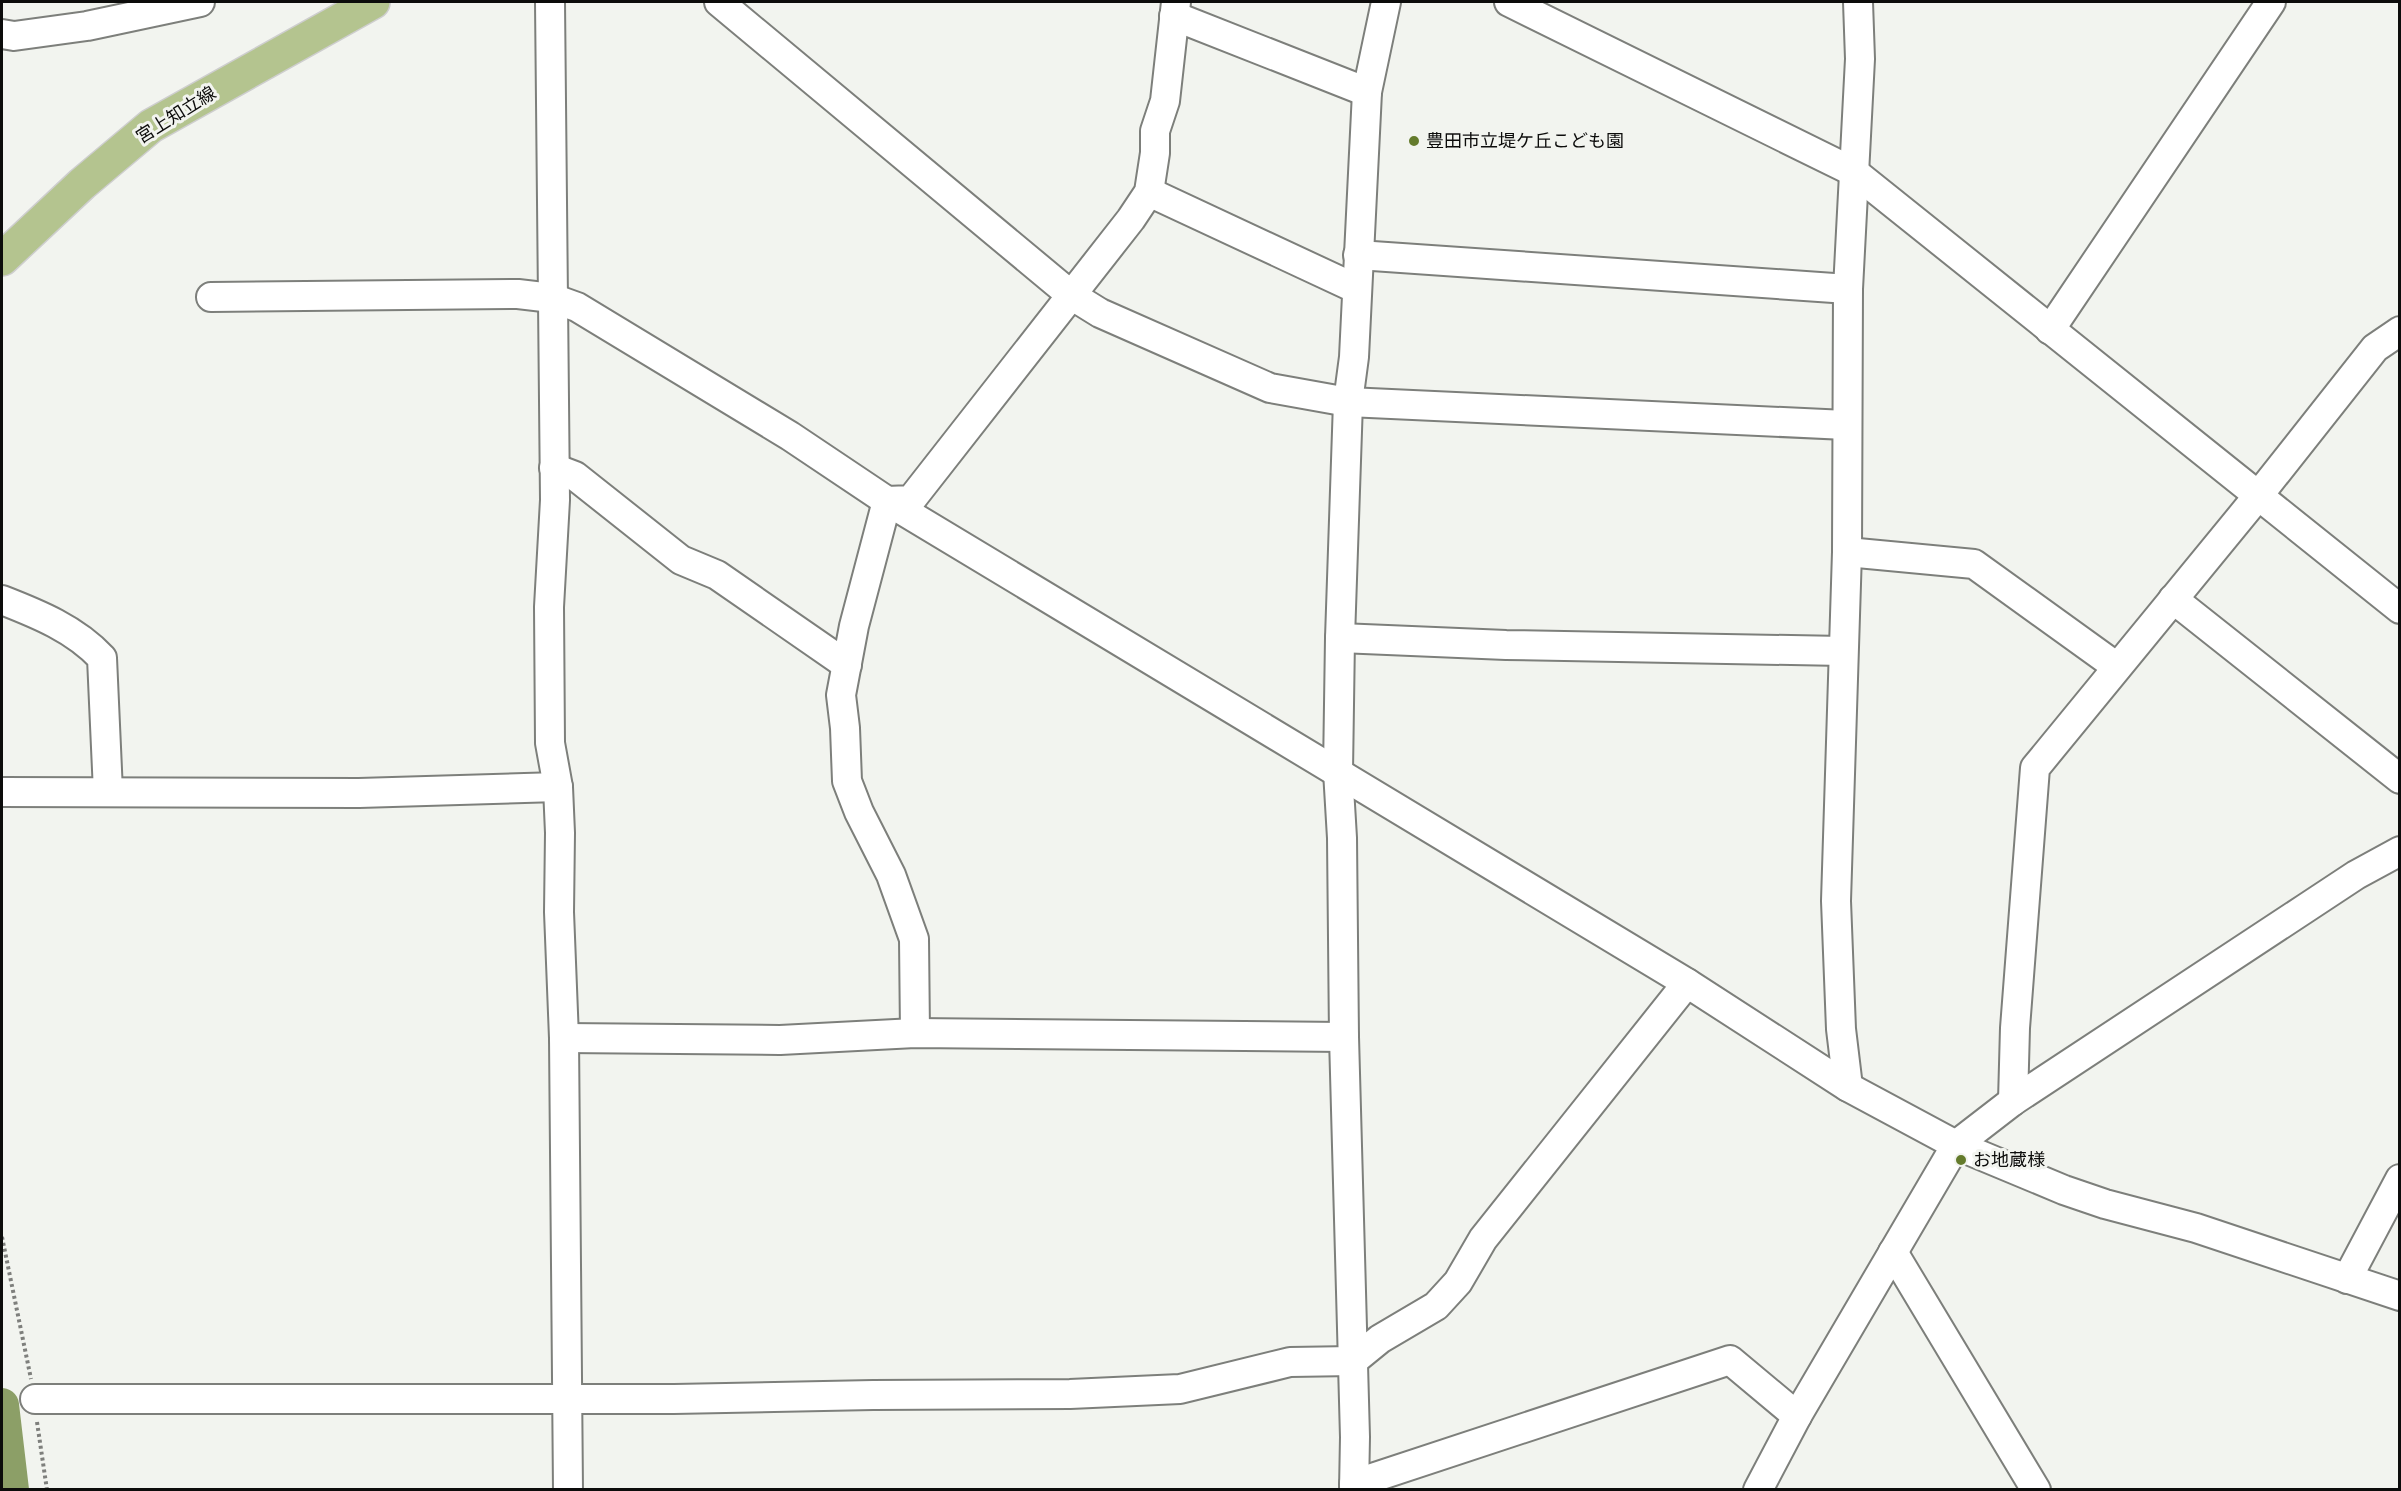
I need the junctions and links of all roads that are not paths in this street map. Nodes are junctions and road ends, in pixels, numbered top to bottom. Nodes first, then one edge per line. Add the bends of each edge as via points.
1 (200, 2) edge
2 (373, 2) edge
3 (549, 2) edge
4 (720, 2) edge
5 (1386, 2) edge
6 (1509, 2) edge
7 (1858, 2) edge
8 (2271, 2) edge
9 (1175, 9) edge
10 (2, 34) edge
11 (1367, 92) junction
12 (1854, 172) junction
13 (1149, 192) junction
14 (1358, 255) junction
15 (2, 259) edge
16 (1357, 289) junction
17 (1848, 289) junction
18 (1071, 295) junction
19 (211, 297) dead end
20 (552, 298) junction
21 (2050, 330) junction
22 (2400, 331) edge
23 (1348, 402) junction
24 (1846, 424) junction
25 (554, 468) junction
26 (2258, 496) junction
27 (887, 501) junction
28 (1847, 552) junction
29 (2173, 599) junction
30 (2, 600) edge
31 (2400, 609) edge
32 (1340, 638) junction
33 (1843, 651) junction
34 (847, 665) junction
35 (2117, 667) junction
36 (1338, 771) junction
37 (2400, 779) edge
38 (558, 787) junction
39 (2, 792) edge
40 (108, 792) junction
41 (2400, 851) edge
42 (1687, 983) junction
43 (915, 1033) junction
44 (1344, 1037) junction
45 (564, 1038) junction
46 (1848, 1087) junction
47 (2013, 1101) junction
48 (1956, 1145) junction
49 (2400, 1179) edge
50 (1893, 1252) junction
51 (2347, 1278) junction
52 (2400, 1296) edge
53 (1353, 1360) junction
54 (35, 1399) road end
55 (569, 1399) junction
56 (1797, 1416) junction
57 (1354, 1487) edge
58 (568, 1490) edge
59 (1758, 1490) edge
60 (2036, 1490) edge

1 - 10 street via 87,26 14,36
2 - 15 main road, 宮上知立線 via 151,126
3 - 20 street
4 - 18 street
5 - 11 street
6 - 12 street
7 - 12 street via 1860,59
8 - 21 street
9 - 11 street
9 - 13 street via 1165,101 1155,131
11 - 14 street
12 - 17 street
12 - 21 street
13 - 16 street
13 - 18 street
14 - 16 street
14 - 17 street
16 - 23 street
17 - 24 street
18 - 23 street via 1100,313 1269,388
18 - 27 street via 911,500
19 - 20 street via 518,294
20 - 25 street
20 - 27 street via 577,307 790,436
21 - 26 street
22 - 26 street via 2375,348
23 - 24 street
23 - 32 street
24 - 28 street
25 - 34 street via 575,476 681,560 717,575
25 - 38 street via 550,743
26 - 29 street
26 - 31 street
27 - 34 street
27 - 36 street
28 - 33 street
28 - 35 street via 1974,564
29 - 35 street
29 - 37 street
30 - 40 street via 50,619 102,658
32 - 33 street
32 - 36 street
33 - 46 street via 1836,901 1841,1029
34 - 43 street via 842,695 847,781 891,875 914,939
35 - 47 street via 2035,768
36 - 42 street
36 - 44 street
38 - 40 street via 359,793
38 - 45 street
39 - 40 street
41 - 47 street via 2356,875
42 - 46 street
42 - 53 street via 1483,1239 1458,1282 1436,1306
43 - 44 street
43 - 45 street via 780,1040
44 - 53 street
45 - 55 street
46 - 48 street
47 - 48 street
48 - 50 street
48 - 51 street via 2105,1204 2196,1228
49 - 51 street
50 - 56 street
50 - 60 street
51 - 52 street
53 - 55 street via 1290,1362 1180,1389 1125,1392
53 - 57 street
54 - 55 street
55 - 58 street
56 - 57 street via 1730,1360
56 - 59 street

